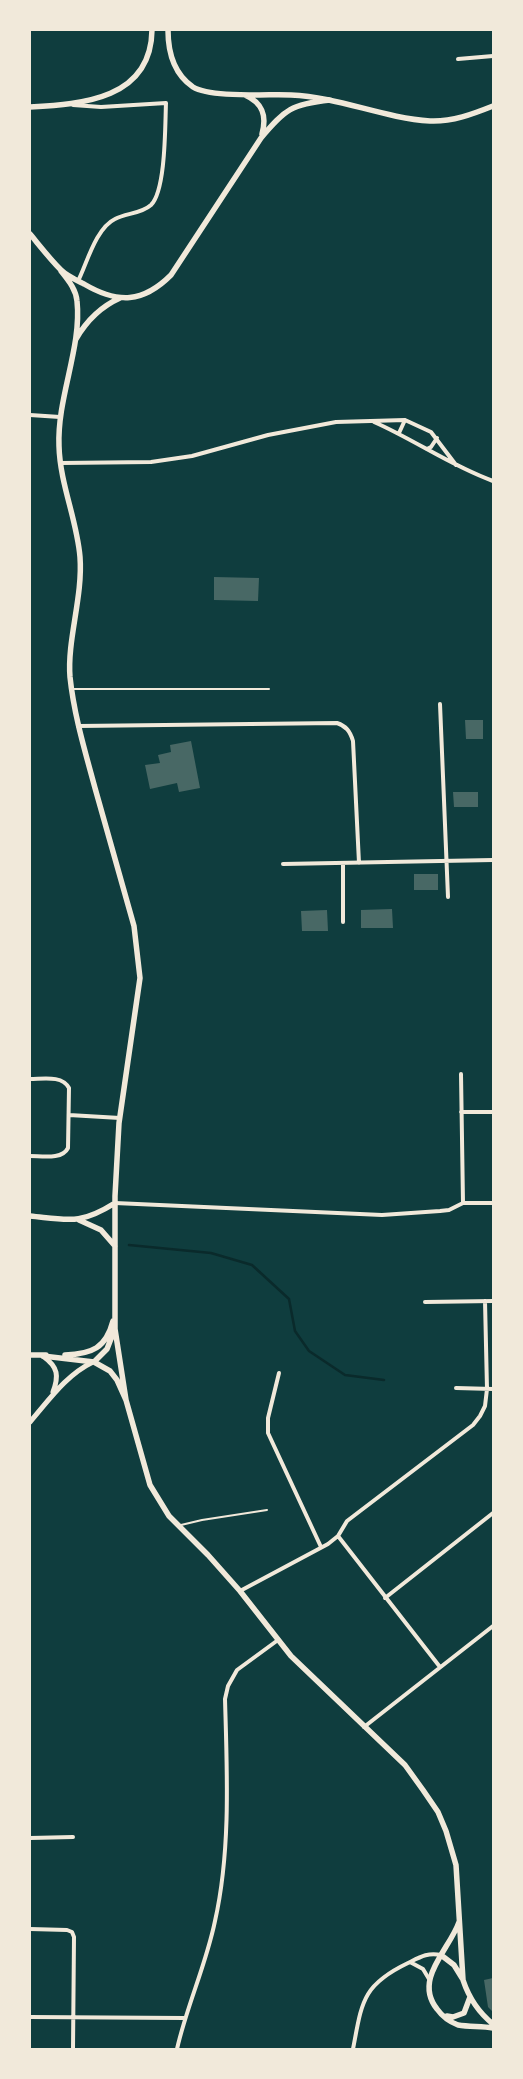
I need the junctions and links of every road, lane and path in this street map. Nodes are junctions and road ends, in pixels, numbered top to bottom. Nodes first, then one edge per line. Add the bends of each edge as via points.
1 (152, 30) edge
2 (168, 30) edge
3 (493, 56) edge
4 (458, 59) dead end
5 (241, 94) junction
6 (330, 100) junction
7 (72, 105) junction
8 (493, 106) edge
9 (30, 107) edge
10 (261, 138) junction
11 (30, 234) edge
12 (62, 271) junction
13 (78, 281) junction
14 (120, 298) junction
15 (75, 340) junction
16 (30, 415) edge
17 (60, 417) junction
18 (404, 420) junction
19 (372, 421) junction
20 (399, 433) junction
21 (437, 438) junction
22 (427, 449) junction
23 (61, 463) junction
24 (456, 465) junction
25 (493, 481) edge
26 (71, 689) junction
27 (269, 689) dead end
28 (440, 704) dead end
29 (78, 726) junction
30 (493, 860) edge
31 (446, 861) junction
32 (359, 862) junction
33 (343, 863) junction
34 (282, 864) dead end
35 (448, 897) dead end
36 (343, 922) dead end
37 (461, 1074) dead end
38 (30, 1079) edge
39 (461, 1112) junction
40 (493, 1112) edge
41 (69, 1115) junction
42 (120, 1118) junction
43 (30, 1156) edge
44 (115, 1203) junction
45 (463, 1203) junction
46 (493, 1203) edge
47 (30, 1216) edge
48 (78, 1220) junction
49 (115, 1246) junction
50 (485, 1301) junction
51 (493, 1301) edge
52 (425, 1302) dead end
53 (114, 1314) junction
54 (115, 1329) junction
55 (30, 1355) edge
56 (43, 1356) junction
57 (94, 1362) junction
58 (279, 1373) dead end
59 (456, 1388) dead end
60 (486, 1389) junction
61 (493, 1389) edge
62 (52, 1395) junction
63 (126, 1400) junction
64 (30, 1422) edge
65 (267, 1510) dead end
66 (493, 1513) edge
67 (179, 1526) junction
68 (338, 1536) junction
69 (321, 1547) junction
70 (240, 1591) junction
71 (385, 1598) junction
72 (493, 1626) edge
73 (278, 1640) junction
74 (440, 1667) junction
75 (364, 1727) junction
76 (73, 1837) dead end
77 (30, 1838) edge
78 (460, 1918) junction
79 (30, 1929) edge
80 (441, 1955) junction
81 (410, 1962) junction
82 (451, 1962) junction
83 (434, 1967) junction
84 (429, 1980) junction
85 (463, 1980) junction
86 (470, 1997) junction
87 (440, 2013) junction
88 (30, 2017) edge
89 (73, 2017) junction
90 (184, 2018) junction
91 (493, 2024) edge
92 (493, 2028) edge
93 (73, 2049) edge
94 (177, 2049) edge
95 (353, 2049) edge

1 - 7 main road via 149,54 127,85 106,96
2 - 5 main road via 170,56 182,78 202,92
3 - 4 street
5 - 6 main road
5 - 10 main road via 262,107 265,124
6 - 8 main road via 430,121 451,120
6 - 10 main road via 293,107
7 - 9 main road
7 - 13 street via 101,107 166,102 163,157 155,199 144,210 107,224
10 - 14 main road via 171,275 143,296
11 - 12 main road
12 - 13 main road
12 - 15 main road via 77,299
13 - 14 main road via 101,294
14 - 15 main road via 108,303 91,318
15 - 17 main road
16 - 17 street
17 - 23 main road
18 - 19 street
18 - 20 street
18 - 21 street
19 - 20 street
19 - 23 street via 326,424 268,435 192,456
20 - 22 street
21 - 22 street
21 - 24 street
22 - 24 street
23 - 26 main road via 80,558 80,585 70,664
24 - 25 street
26 - 27 lane
26 - 29 main road
28 - 31 street
29 - 32 street via 343,725 350,731 353,741
29 - 42 main road via 139,954 136,1014
30 - 31 street
31 - 32 street
31 - 35 street
32 - 33 street
33 - 34 street
33 - 36 street
37 - 39 street
38 - 41 street via 66,1082
39 - 40 street
39 - 45 street
41 - 42 street
41 - 43 street via 65,1154
42 - 44 main road
44 - 45 street via 382,1215 449,1210
44 - 48 main road via 96,1215
44 - 49 main road
45 - 46 street
47 - 48 main road
48 - 49 main road via 101,1230
49 - 53 main road
50 - 51 street
50 - 52 street
50 - 60 street
53 - 54 main road
53 - 56 main road via 108,1336 97,1349
54 - 57 main road via 107,1349
54 - 63 main road
55 - 56 main road
56 - 57 main road
56 - 62 main road via 57,1370
57 - 62 main road via 75,1373
57 - 63 main road via 110,1371
58 - 69 street via 268,1418 268,1433
59 - 60 street
60 - 61 street
60 - 68 street via 485,1406 473,1425 347,1521
62 - 64 main road
63 - 67 main road via 150,1485
65 - 67 lane
66 - 71 street
67 - 70 main road
68 - 69 street
68 - 71 street
69 - 70 street
70 - 73 main road
71 - 74 street
72 - 74 street
73 - 75 main road
73 - 90 street via 237,1670 228,1686 225,1700 226,1826 216,1918 208,1952
74 - 75 street
75 - 78 main road via 405,1766 438,1812 453,1849
76 - 77 street
78 - 80 main road via 454,1937
78 - 85 main road
79 - 89 street via 72,1932
80 - 81 street via 427,1954
80 - 82 main road
80 - 83 main road
81 - 84 street via 423,1969
81 - 95 street via 389,1972 370,1988 360,2012
82 - 83 main road
82 - 85 main road
83 - 84 main road
84 - 87 main road via 430,1998
85 - 86 main road
86 - 87 main road via 464,2013 453,2018
86 - 91 main road
87 - 92 main road via 458,2024
88 - 89 street
89 - 90 street
89 - 93 street
90 - 94 street

